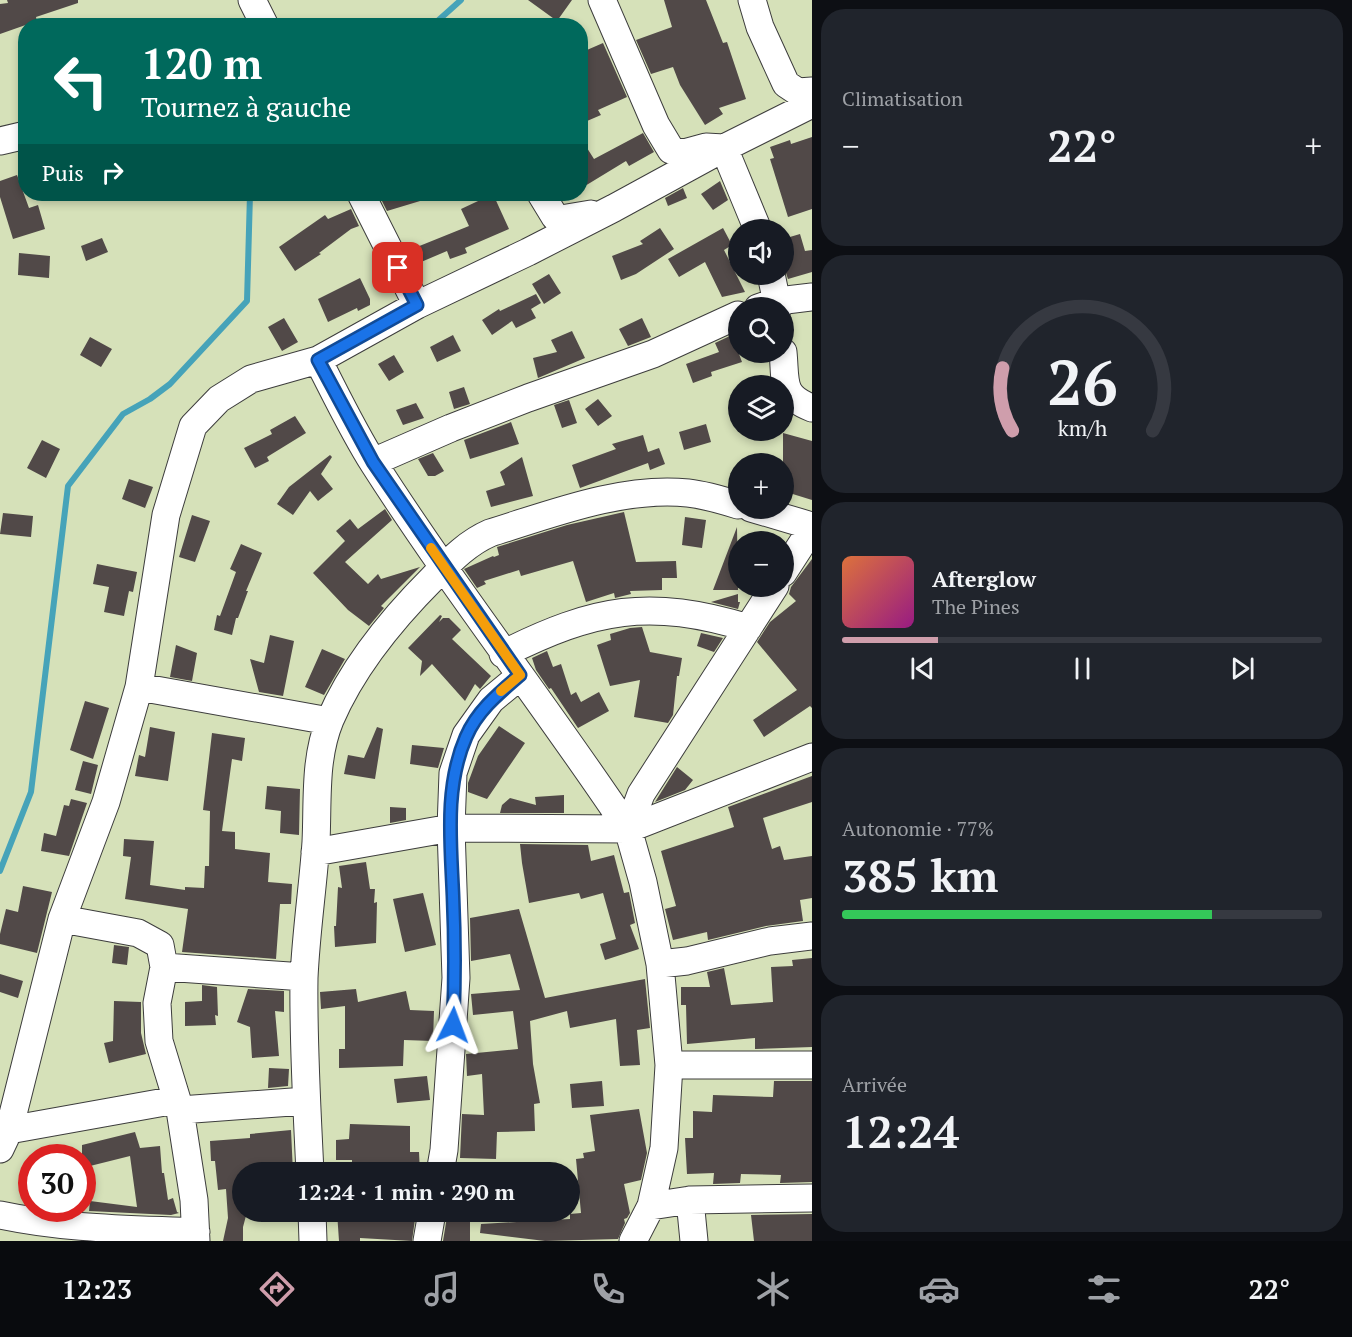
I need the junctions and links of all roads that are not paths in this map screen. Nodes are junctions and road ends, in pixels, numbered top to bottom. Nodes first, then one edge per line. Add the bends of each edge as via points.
1 (252, 0) edge
2 (602, 0) edge
3 (752, 0) edge
4 (261, 18) edge
5 (812, 91) edge
6 (812, 104) edge
7 (18, 137) edge
8 (0, 141) edge
9 (724, 148) junction
10 (365, 201) edge
11 (545, 201) edge
12 (602, 214) junction
13 (753, 219) edge
14 (812, 297) edge
15 (794, 301) edge
16 (417, 305) junction
17 (728, 320) edge
18 (318, 360) junction
19 (784, 363) edge
20 (812, 408) edge
21 (373, 462) junction
22 (728, 503) edge
23 (786, 519) edge
24 (812, 527) edge
25 (794, 556) edge
26 (444, 567) junction
27 (768, 597) edge
28 (748, 628) junction
29 (503, 654) junction
30 (520, 675) junction
31 (139, 687) junction
32 (329, 721) junction
33 (812, 757) edge
34 (451, 828) junction
35 (628, 830) junction
36 (315, 852) junction
37 (62, 919) junction
38 (812, 936) edge
39 (660, 964) junction
40 (164, 967) junction
41 (304, 977) junction
42 (669, 1065) junction
43 (812, 1065) edge
44 (306, 1101) junction
45 (178, 1105) junction
46 (5, 1139) edge
47 (309, 1162) edge
48 (442, 1162) edge
49 (812, 1198) edge
50 (690, 1200) junction
51 (651, 1206) junction
52 (0, 1215) edge
53 (312, 1222) edge
54 (430, 1222) edge
55 (196, 1236) edge
56 (313, 1241) edge
57 (427, 1241) edge
58 (633, 1241) edge
59 (694, 1241) edge

1 - 4 street
2 - 9 street via 656,125 671,150 684,153 706,147
3 - 5 street via 786,84 798,92
6 - 9 street
7 - 8 street
9 - 12 street
9 - 13 street
10 - 16 street
11 - 12 street via 555,217 561,219
12 - 16 street
14 - 15 street
16 - 18 street
17 - 21 street via 653,354 517,402
18 - 21 street
18 - 31 street via 251,379 219,399 193,426 166,515
19 - 20 street via 790,396
21 - 26 street
22 - 26 street via 688,493 654,492 603,500 490,533 476,539
23 - 24 street
24 - 25 street
26 - 29 street
26 - 32 street via 363,658
27 - 28 street
28 - 29 street via 679,612 617,612 572,623
28 - 35 street via 641,794
29 - 30 street
30 - 34 street via 490,700 466,735 453,773
30 - 35 street
31 - 32 street
31 - 37 street via 106,802
32 - 36 street via 317,767
33 - 35 street
34 - 35 street
34 - 36 street
34 - 48 street via 456,978
35 - 39 street
36 - 41 street
37 - 40 street via 138,933 160,945
37 - 46 street
38 - 39 street
39 - 42 street
40 - 41 street
40 - 45 street via 157,1004 159,1041
41 - 44 street
42 - 43 street
42 - 51 street via 664,1148
44 - 45 street
44 - 47 street
45 - 46 street
45 - 55 street
49 - 50 street
50 - 51 street
50 - 59 street
51 - 58 street
52 - 55 street via 33,1222
53 - 56 street
54 - 57 street

